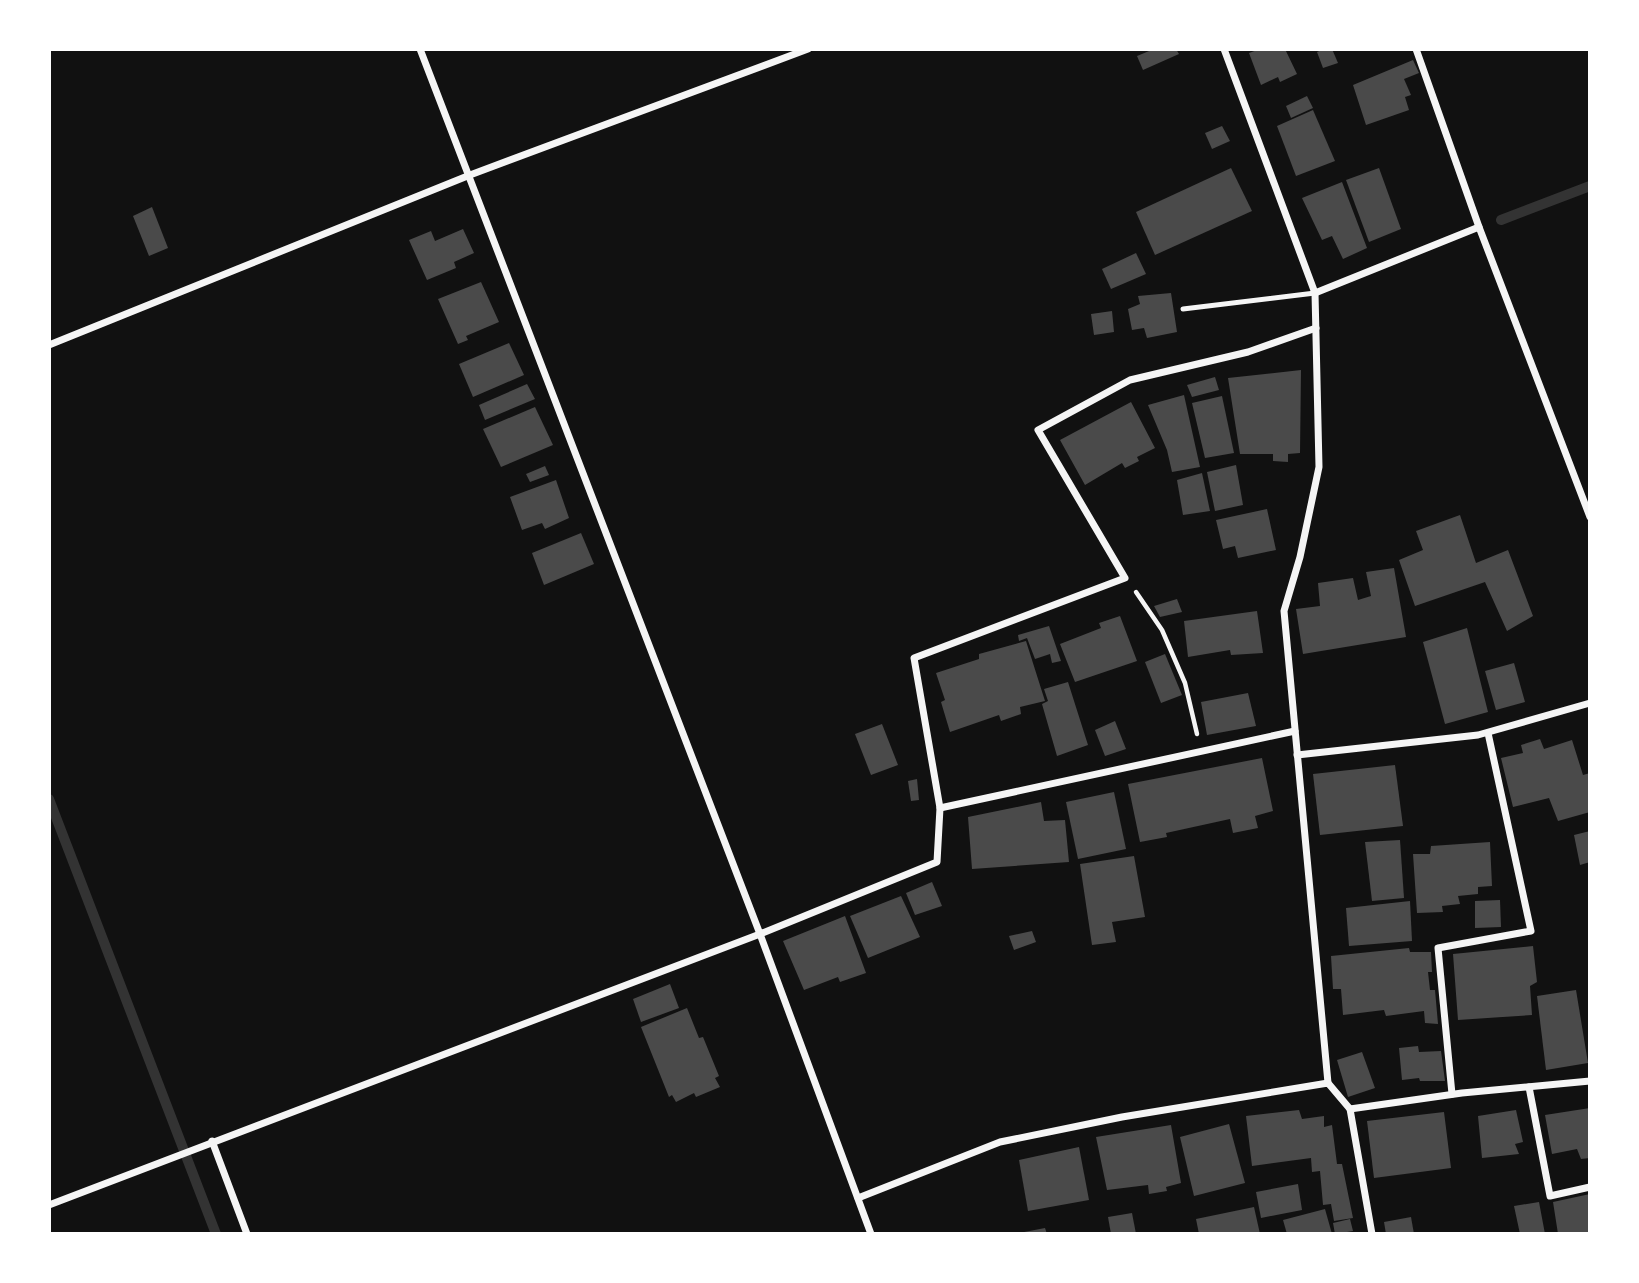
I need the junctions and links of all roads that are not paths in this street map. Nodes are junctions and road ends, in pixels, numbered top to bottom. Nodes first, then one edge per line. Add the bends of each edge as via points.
1 (420, 49) edge
2 (808, 49) edge
3 (1224, 49) edge
4 (1416, 49) edge
5 (470, 175) junction
6 (1479, 227) junction
7 (1315, 293) junction
8 (1183, 309) dead end
9 (1316, 328) junction
10 (49, 345) edge
11 (1590, 517) edge
12 (1590, 703) edge
13 (1294, 731) junction
14 (1488, 733) junction
15 (1297, 755) junction
16 (940, 808) junction
17 (760, 934) junction
18 (1590, 1081) edge
19 (1328, 1083) junction
20 (1529, 1087) junction
21 (1452, 1094) junction
22 (1350, 1109) junction
23 (209, 1142) junction
24 (1590, 1187) edge
25 (858, 1198) junction
26 (49, 1205) edge
27 (247, 1234) edge
28 (872, 1234) edge
29 (1372, 1234) edge

1 - 5 street
2 - 5 street
3 - 7 street
4 - 6 street
5 - 10 street
5 - 17 street
6 - 7 street
6 - 11 street
7 - 8 lane
7 - 9 street
9 - 13 street via 1319,467 1284,611
9 - 16 street via 1248,352 1130,380 1038,430 1125,578 914,658
12 - 14 street
13 - 15 street
13 - 16 street
14 - 15 street
14 - 21 street via 1531,931 1438,948
15 - 19 street
16 - 17 street via 937,862
17 - 23 street
17 - 25 street
18 - 20 street
19 - 22 street
19 - 25 street via 1000,1142
20 - 21 street
20 - 24 street via 1550,1196
21 - 22 street
22 - 29 street
23 - 26 street
23 - 27 street
25 - 28 street

